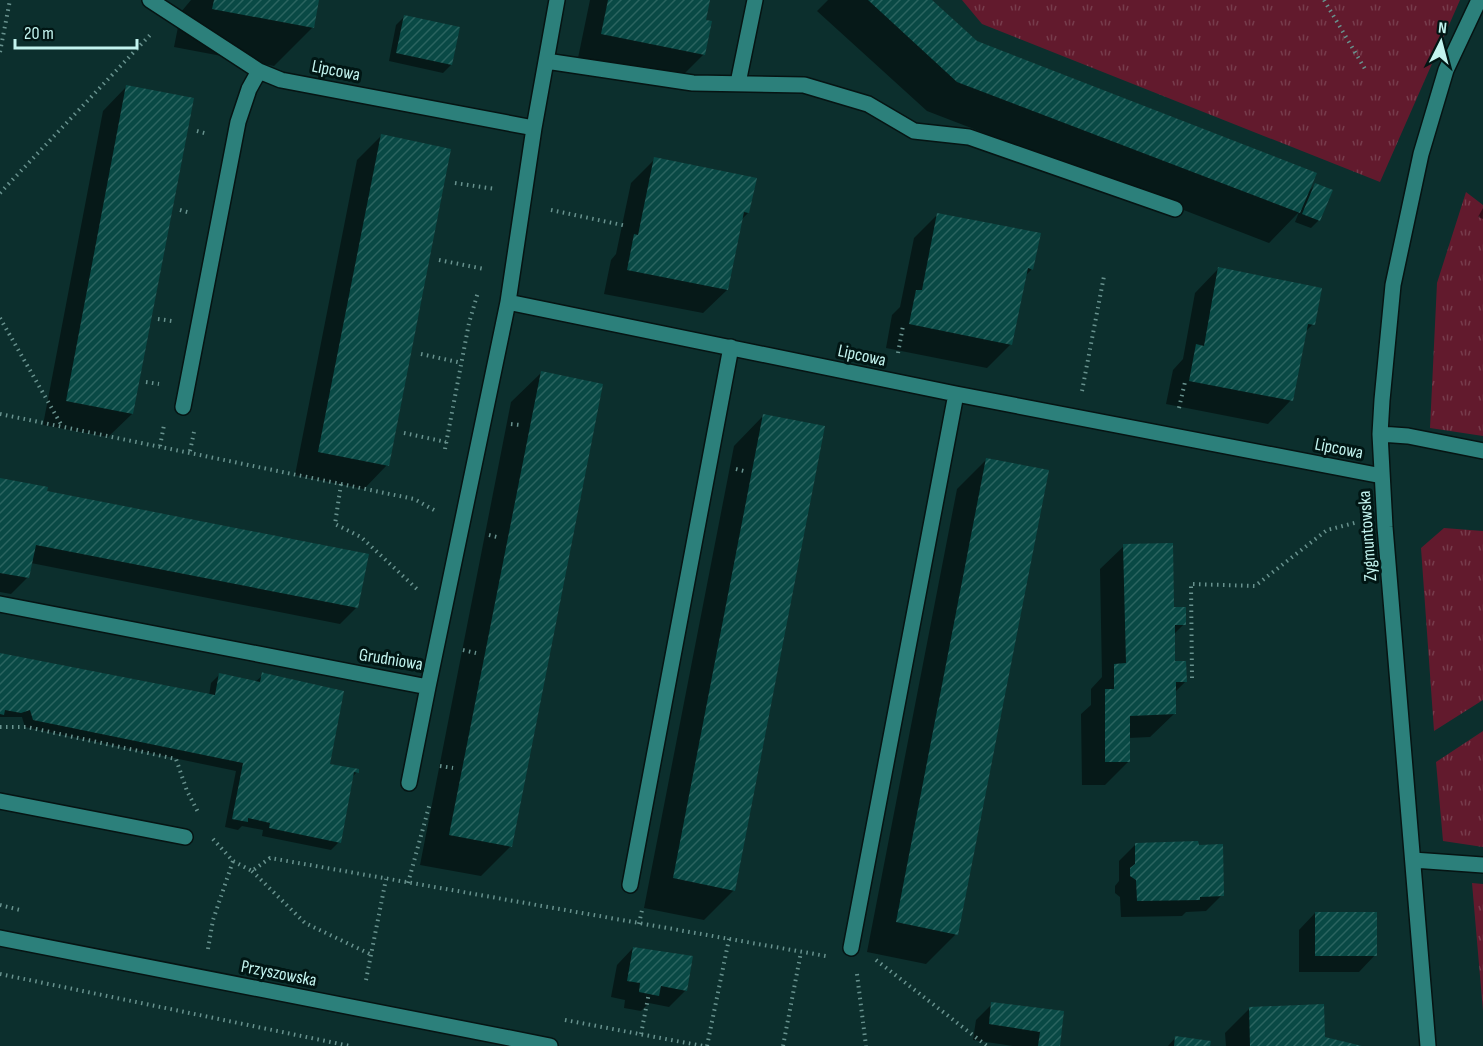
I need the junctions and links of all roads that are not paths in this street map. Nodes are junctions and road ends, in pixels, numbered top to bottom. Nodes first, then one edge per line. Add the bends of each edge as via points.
1 (150, 0) edge
2 (557, 0) edge
3 (755, 0) edge
4 (1479, 0) edge
5 (546, 61) junction
6 (259, 71) junction
7 (738, 83) junction
8 (534, 128) junction
9 (1175, 208) dead end
10 (507, 302) junction
11 (731, 347) junction
12 (956, 394) junction
13 (183, 407) dead end
14 (1380, 434) junction
15 (1483, 451) edge
16 (1382, 476) junction
17 (0, 604) edge
18 (428, 687) junction
19 (409, 783) dead end
20 (0, 801) edge
21 (185, 837) dead end
22 (1413, 860) junction
23 (1483, 865) edge
24 (630, 885) dead end
25 (0, 938) edge
26 (851, 948) dead end
27 (550, 1046) edge
28 (1428, 1046) edge

1 - 6 street, Lipcowa
2 - 5 street
3 - 7 street
4 - 14 street, Zygmuntowska via 1446,70 1421,154 1393,285
5 - 7 street via 693,82
5 - 8 street
6 - 8 street, Lipcowa via 281,80
6 - 13 street via 238,122
7 - 9 street via 804,85 868,104 914,131 969,137
8 - 10 street
10 - 11 street, Lipcowa
10 - 18 street, Grudniowa
11 - 12 street, Lipcowa
11 - 24 street
12 - 16 street, Lipcowa
12 - 26 street
14 - 15 street
14 - 16 street, Zygmuntowska
16 - 22 street, Zygmuntowska
17 - 18 street, Grudniowa
18 - 19 street
20 - 21 street
22 - 23 street
22 - 28 street, Zygmuntowska
25 - 27 street, Przyszowska

